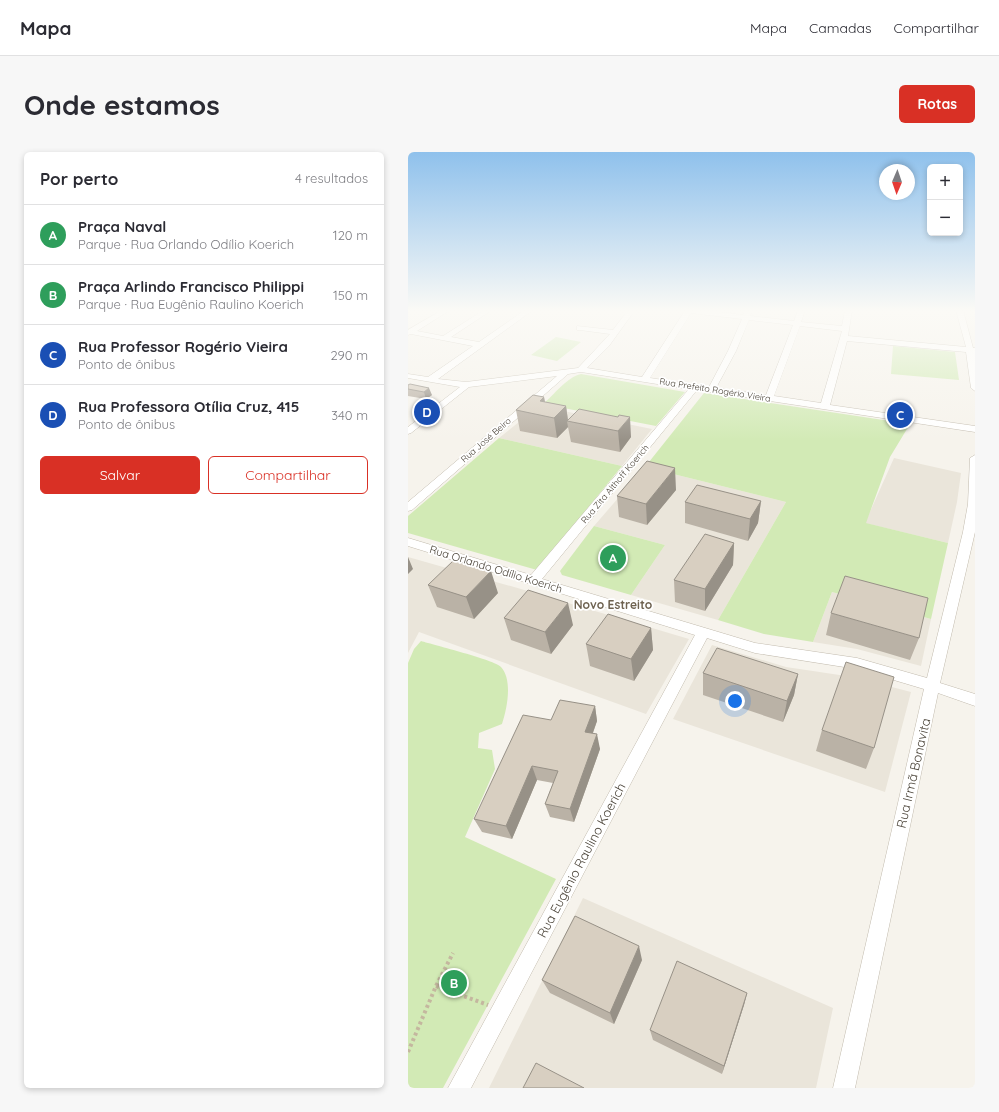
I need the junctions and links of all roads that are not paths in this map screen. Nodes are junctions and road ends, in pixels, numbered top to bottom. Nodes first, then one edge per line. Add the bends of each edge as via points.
1 (468, 354) edge
2 (595, 354) edge
3 (661, 354) edge
4 (730, 354) edge
5 (786, 354) edge
6 (840, 354) edge
7 (973, 354) edge
8 (581, 370) junction
9 (564, 373) junction
10 (408, 376) edge
11 (430, 380) junction
12 (644, 380) junction
13 (466, 385) junction
14 (695, 387) junction
15 (975, 388) edge
16 (711, 390) junction
17 (769, 398) junction
18 (825, 406) junction
19 (975, 430) edge
20 (408, 431) edge
21 (975, 458) edge
22 (408, 508) edge
23 (408, 542) edge
24 (534, 580) junction
25 (703, 633) junction
26 (932, 686) junction
27 (975, 700) edge
28 (459, 1088) edge
29 (844, 1088) edge

1 - 11 street
2 - 8 street
3 - 12 street
4 - 16 street
5 - 17 street
6 - 18 street
7 - 15 street
8 - 9 street, Rua Prefeito Rogério Vieira
8 - 12 street, Rua Prefeito Rogério Vieira
9 - 13 street, Rua Prefeito Rogério Vieira
9 - 22 street, Rua José Beiro
10 - 11 street, Rua Prefeito Rogério Vieira
11 - 13 street, Rua Prefeito Rogério Vieira
12 - 14 street, Rua Prefeito Rogério Vieira
13 - 20 street
14 - 16 street, Rua Prefeito Rogério Vieira
14 - 24 street, Rua Zita Althoff Koerich
16 - 17 street, Rua Prefeito Rogério Vieira
17 - 18 street, Rua Prefeito Rogério Vieira
18 - 19 street, Rua Prefeito Rogério Vieira
21 - 26 street, Rua Irmã Bonavita via 969,532
23 - 24 street, Rua Orlando Odílio Koerich
24 - 25 street, Rua Orlando Odílio Koerich
25 - 26 street, Rua Orlando Odílio Koerich via 775,652 840,660
25 - 28 street, Rua Eugênio Raulino Koerich
26 - 27 street, Rua Orlando Odílio Koerich
26 - 29 street, Rua Irmã Bonavita

